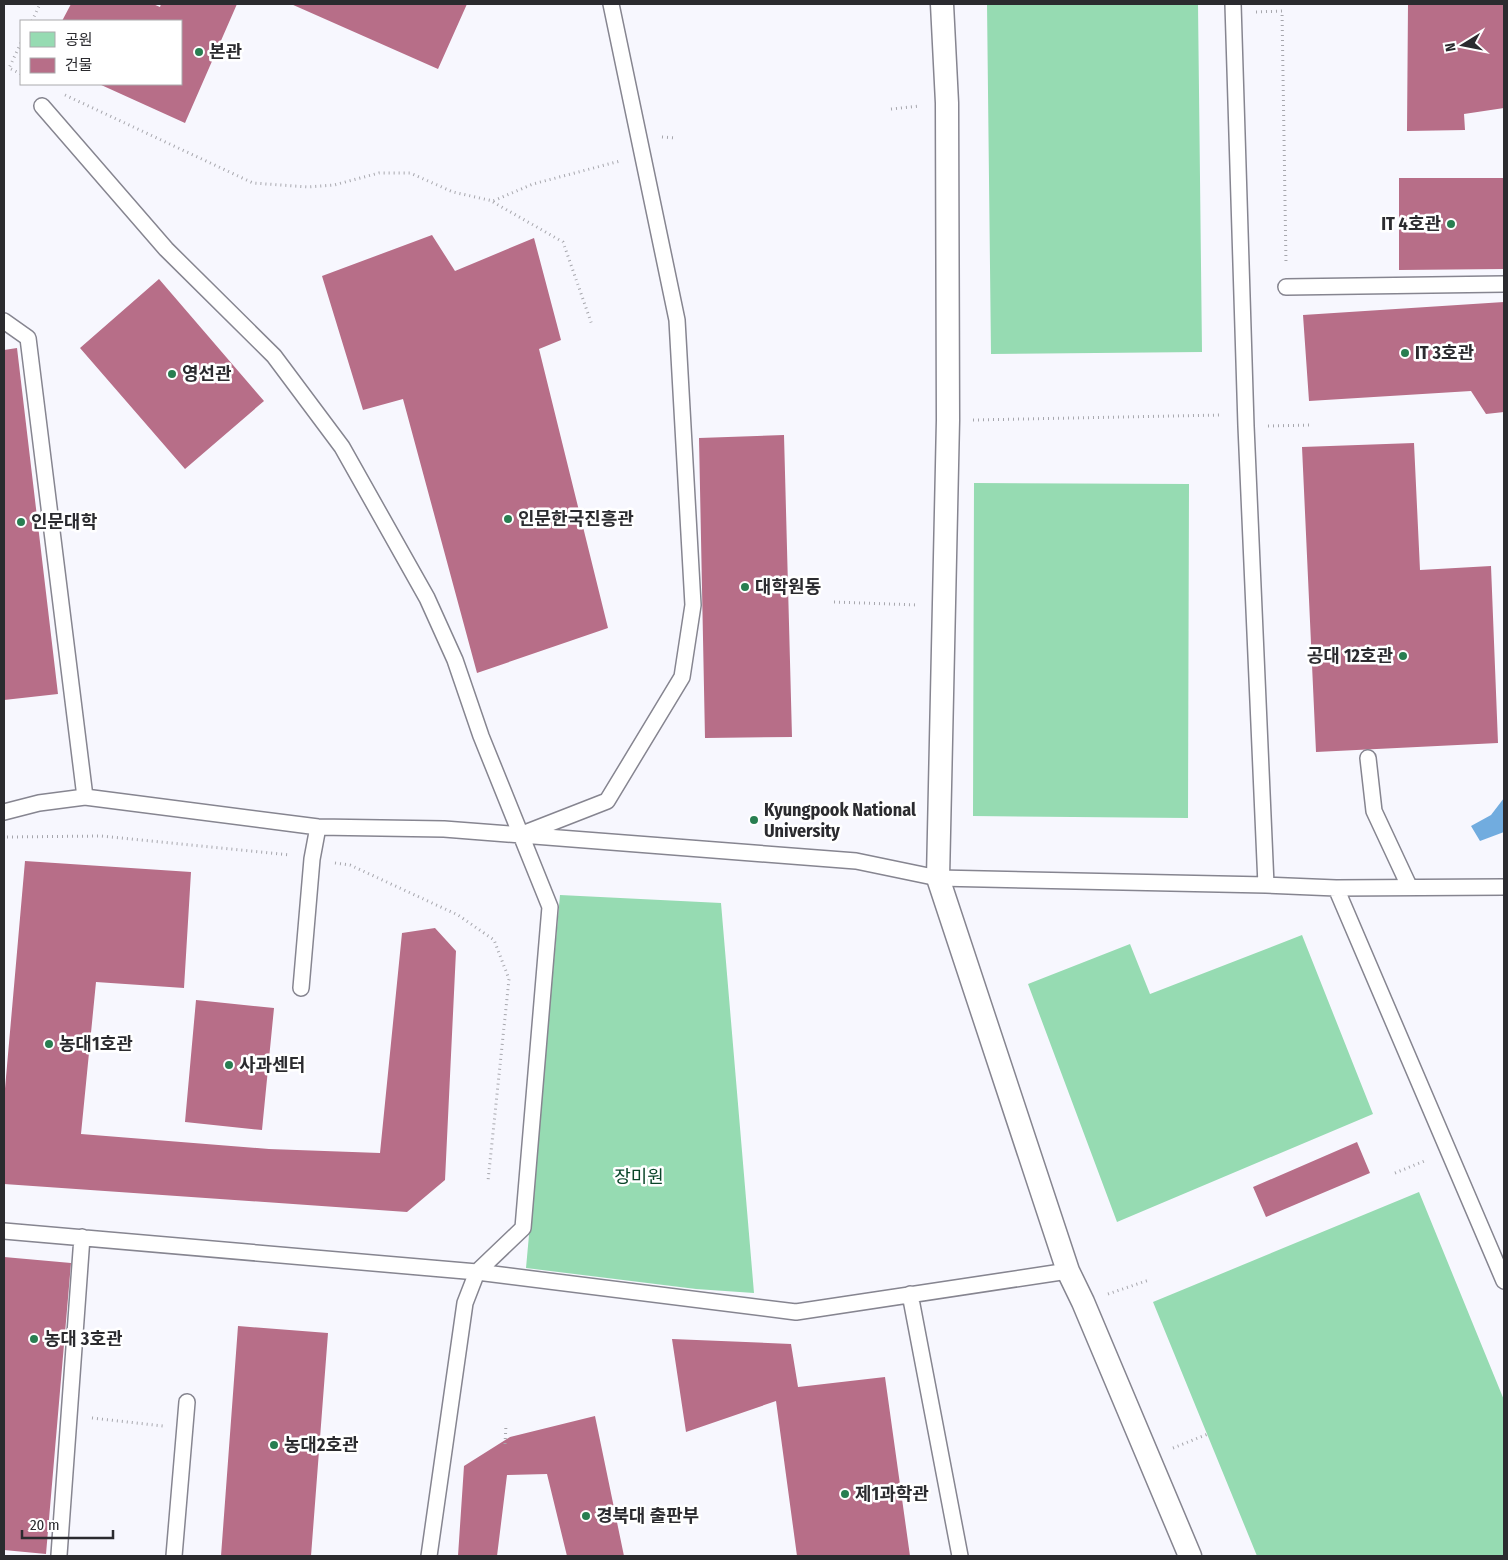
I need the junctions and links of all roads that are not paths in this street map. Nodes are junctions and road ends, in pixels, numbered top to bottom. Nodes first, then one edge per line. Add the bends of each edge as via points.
1 (611, 4) edge
2 (942, 4) edge
3 (1233, 8) edge
4 (42, 106) dead end
5 (1504, 284) edge
6 (1286, 287) road end
7 (4, 321) edge
8 (1368, 758) dead end
9 (85, 797) junction
10 (4, 812) edge
11 (318, 827) junction
12 (521, 835) junction
13 (938, 878) junction
14 (1266, 885) junction
15 (1409, 886) junction
16 (1504, 887) edge
17 (1336, 888) junction
18 (301, 988) dead end
19 (4, 1230) edge
20 (82, 1237) junction
21 (1068, 1271) junction
22 (477, 1272) junction
23 (1504, 1282) edge
24 (910, 1294) junction
25 (187, 1402) dead end
26 (59, 1555) dead end
27 (174, 1556) edge
28 (428, 1556) edge
29 (960, 1556) edge
30 (1190, 1556) edge

1 - 12 lane via 677,330 694,606 682,677 608,801
2 - 13 street via 947,103 948,420
3 - 14 lane via 1246,420
4 - 12 lane via 166,249 274,356 342,448 435,616 455,660
5 - 6 lane
7 - 9 lane via 28,338
8 - 15 lane via 1374,811
9 - 10 lane via 38,803
9 - 11 lane
11 - 12 lane via 444,829
11 - 18 lane via 312,859
12 - 13 lane via 856,861
12 - 22 lane via 550,907 523,1228
13 - 14 lane
13 - 21 street
14 - 17 lane
15 - 16 lane
15 - 17 lane
17 - 23 lane
19 - 20 lane
20 - 22 lane
20 - 26 lane
21 - 24 lane
21 - 30 street via 1084,1302
22 - 24 lane via 796,1312
22 - 28 lane via 465,1303
24 - 29 lane
25 - 27 lane

